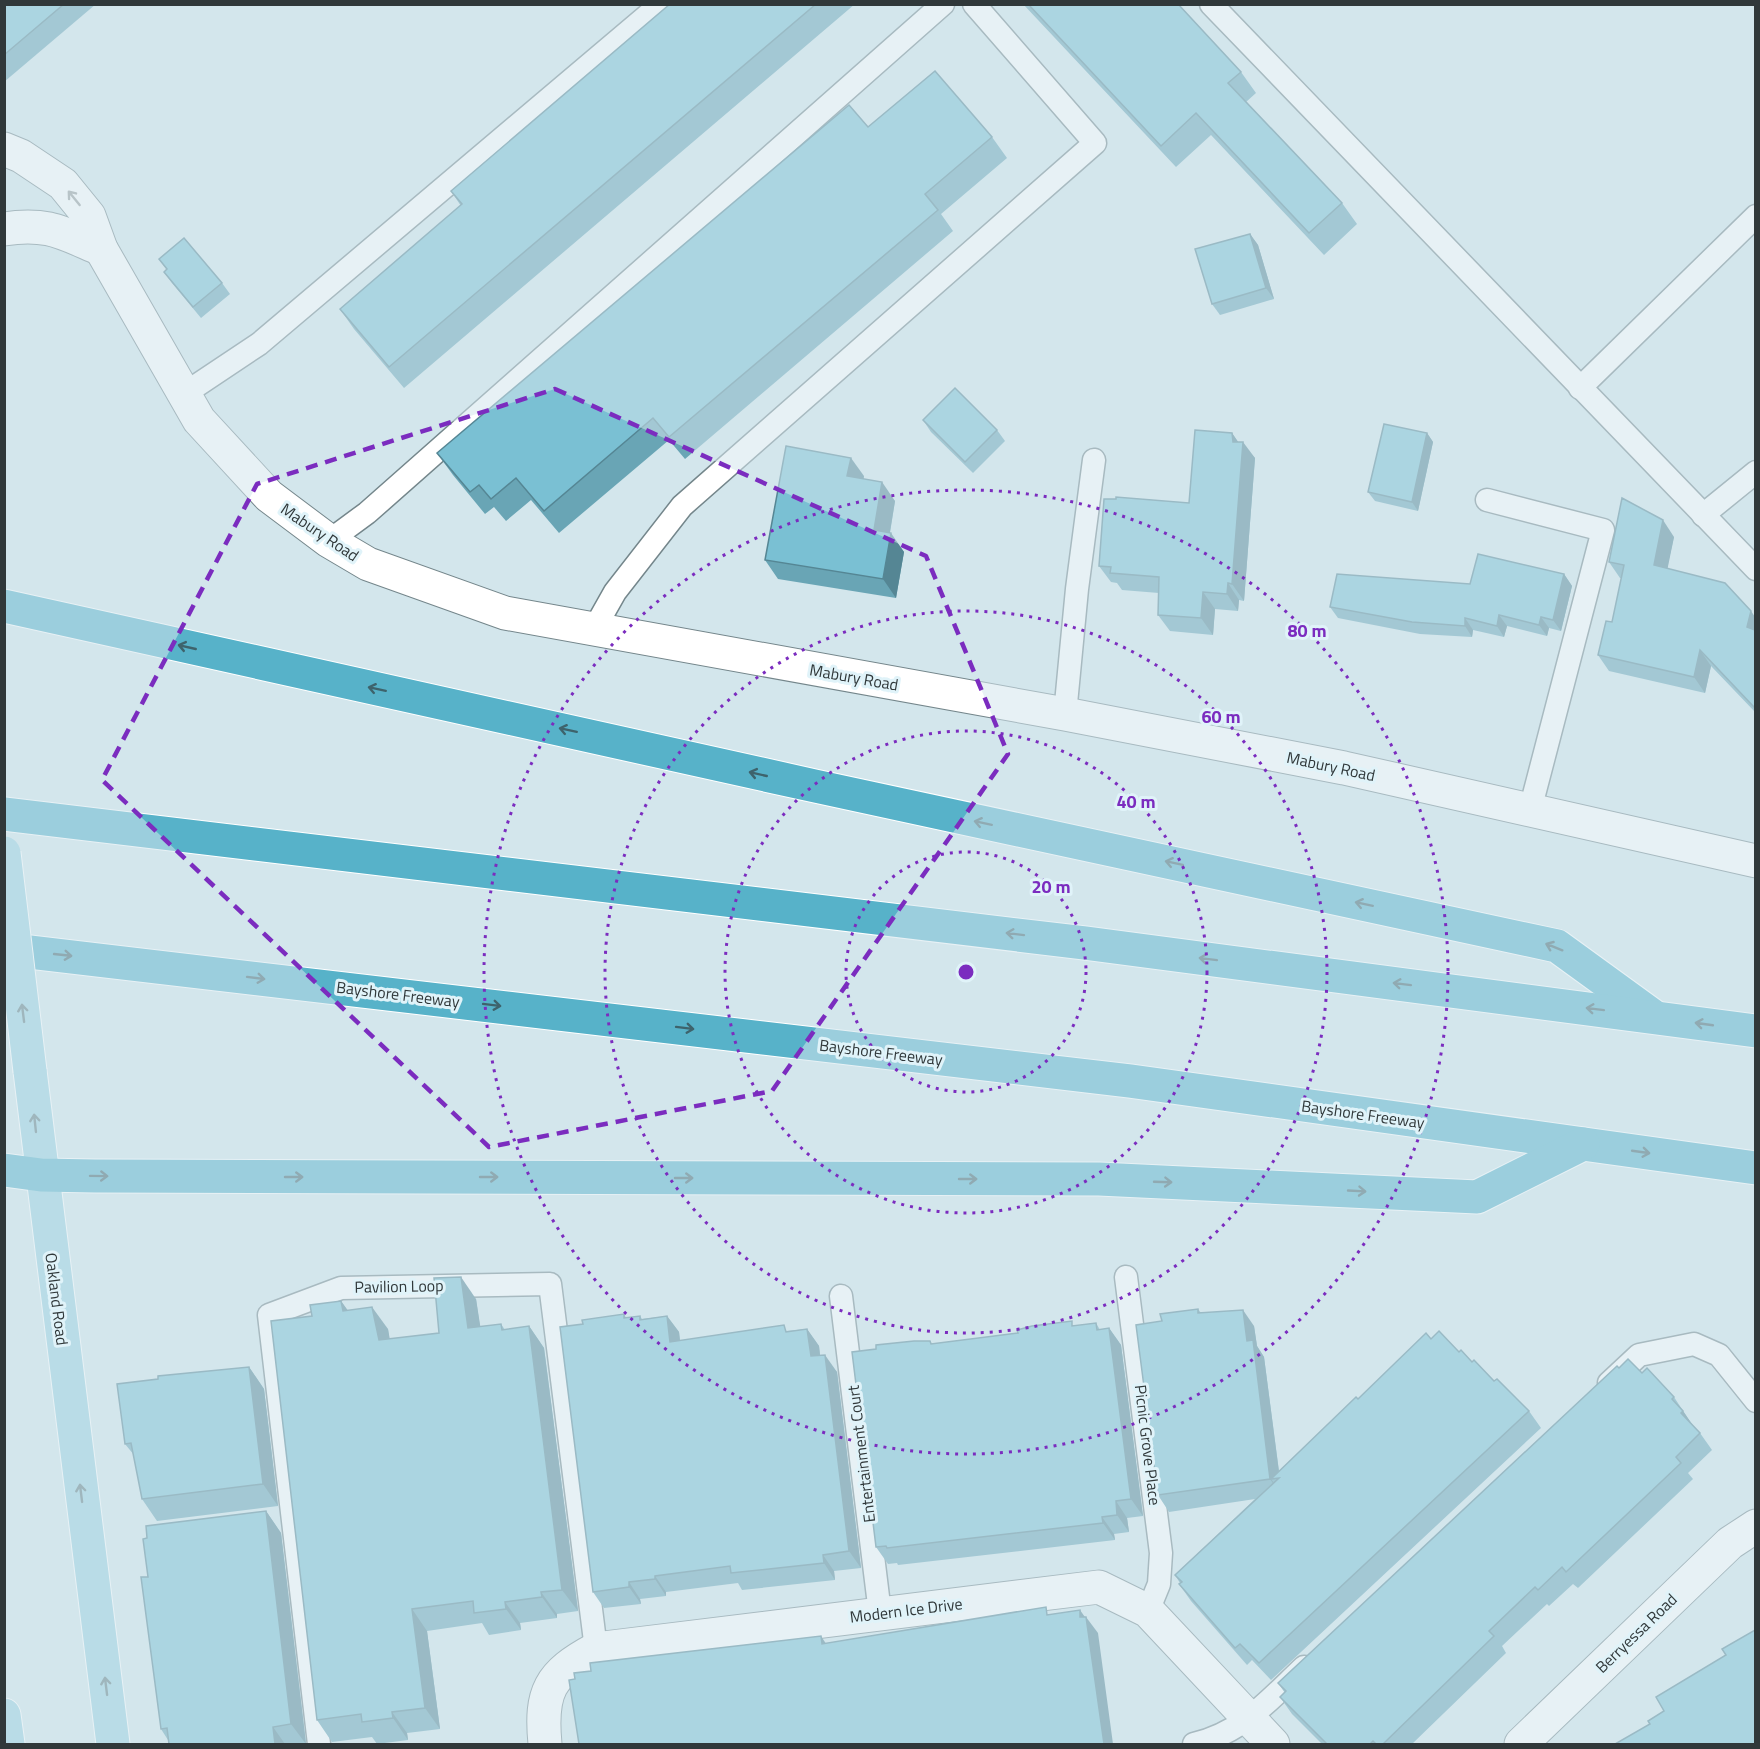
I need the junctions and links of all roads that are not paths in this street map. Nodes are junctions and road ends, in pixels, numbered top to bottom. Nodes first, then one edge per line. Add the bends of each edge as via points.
1 (661, 4) edge
2 (943, 4) edge
3 (974, 4) edge
4 (1211, 4) edge
5 (4, 149) edge
6 (1755, 216) edge
7 (4, 229) edge
8 (100, 249) junction
9 (1580, 388) junction
10 (184, 394) junction
11 (1094, 460) dead end
12 (1755, 472) edge
13 (1487, 500) dead end
14 (1703, 515) junction
15 (329, 541) junction
16 (1755, 569) edge
17 (4, 606) edge
18 (593, 631) junction
19 (1065, 714) junction
20 (1530, 810) junction
21 (4, 814) edge
22 (4, 853) edge
23 (1755, 861) edge
24 (4, 949) edge
25 (1653, 1016) junction
26 (1755, 1031) edge
27 (1583, 1144) junction
28 (1755, 1168) edge
29 (4, 1170) edge
30 (41, 1175) junction
31 (1126, 1277) dead end
32 (842, 1296) dead end
33 (1595, 1395) edge
34 (1755, 1401) edge
35 (291, 1518) junction
36 (268, 1520) edge
37 (1755, 1526) edge
38 (1148, 1611) junction
39 (880, 1613) junction
40 (596, 1649) junction
41 (1318, 1654) edge
42 (4, 1715) edge
43 (1249, 1719) junction
44 (8, 1744) edge
45 (113, 1744) edge
46 (319, 1744) edge
47 (545, 1744) edge
48 (1194, 1744) edge
49 (1273, 1744) edge
50 (1521, 1744) edge

1 - 10 lane via 259,344
2 - 15 lane via 367,513
3 - 18 lane via 1095,143 682,507 615,592
4 - 9 lane
8 -> 5 street, Mabury Road via 89,216 63,184
6 - 9 lane
7 - 8 street via 52,228
8 - 10 street, Mabury Road
9 - 14 lane
10 - 15 street, Mabury Road via 199,420 269,496
11 - 19 lane
12 - 14 lane
13 - 20 lane via 1603,530
14 - 16 lane
15 - 18 street, Mabury Road via 368,564 505,613
25 -> 17 highway via 1557,946
18 - 19 street, Mabury Road
19 - 20 street, Mabury Road via 1344,768
20 - 23 street, Mabury Road
25 -> 21 highway via 1073,941
30 -> 22 main road, Oakland Road, bridge
24 -> 27 highway, Bayshore Freeway via 1130,1081
26 -> 25 highway
27 -> 28 highway, Bayshore Freeway
30 -> 27 highway via 1099,1179 1477,1197
29 - 30 highway
45 -> 30 main road, Oakland Road
31 - 38 lane, Picnic Grove Place via 1161,1553 1159,1584
32 - 39 lane, Entertainment Court
33 - 34 lane via 1639,1354 1694,1344 1719,1355
35 - 36 lane
35 - 40 lane, Pavilion Loop via 269,1315 341,1288 550,1284
35 - 46 lane, Pavilion Loop
37 - 50 street, Berryessa Road via 1730,1543
38 - 39 street, Modern Ice Drive via 1099,1587
38 - 43 street, Modern Ice Drive
39 - 40 street, Modern Ice Drive
40 - 47 street, Modern Ice Drive via 568,1664 550,1686 542,1713
41 - 43 lane
42 - 44 main road
43 - 48 lane via 1219,1739
43 - 49 street, Modern Ice Drive

